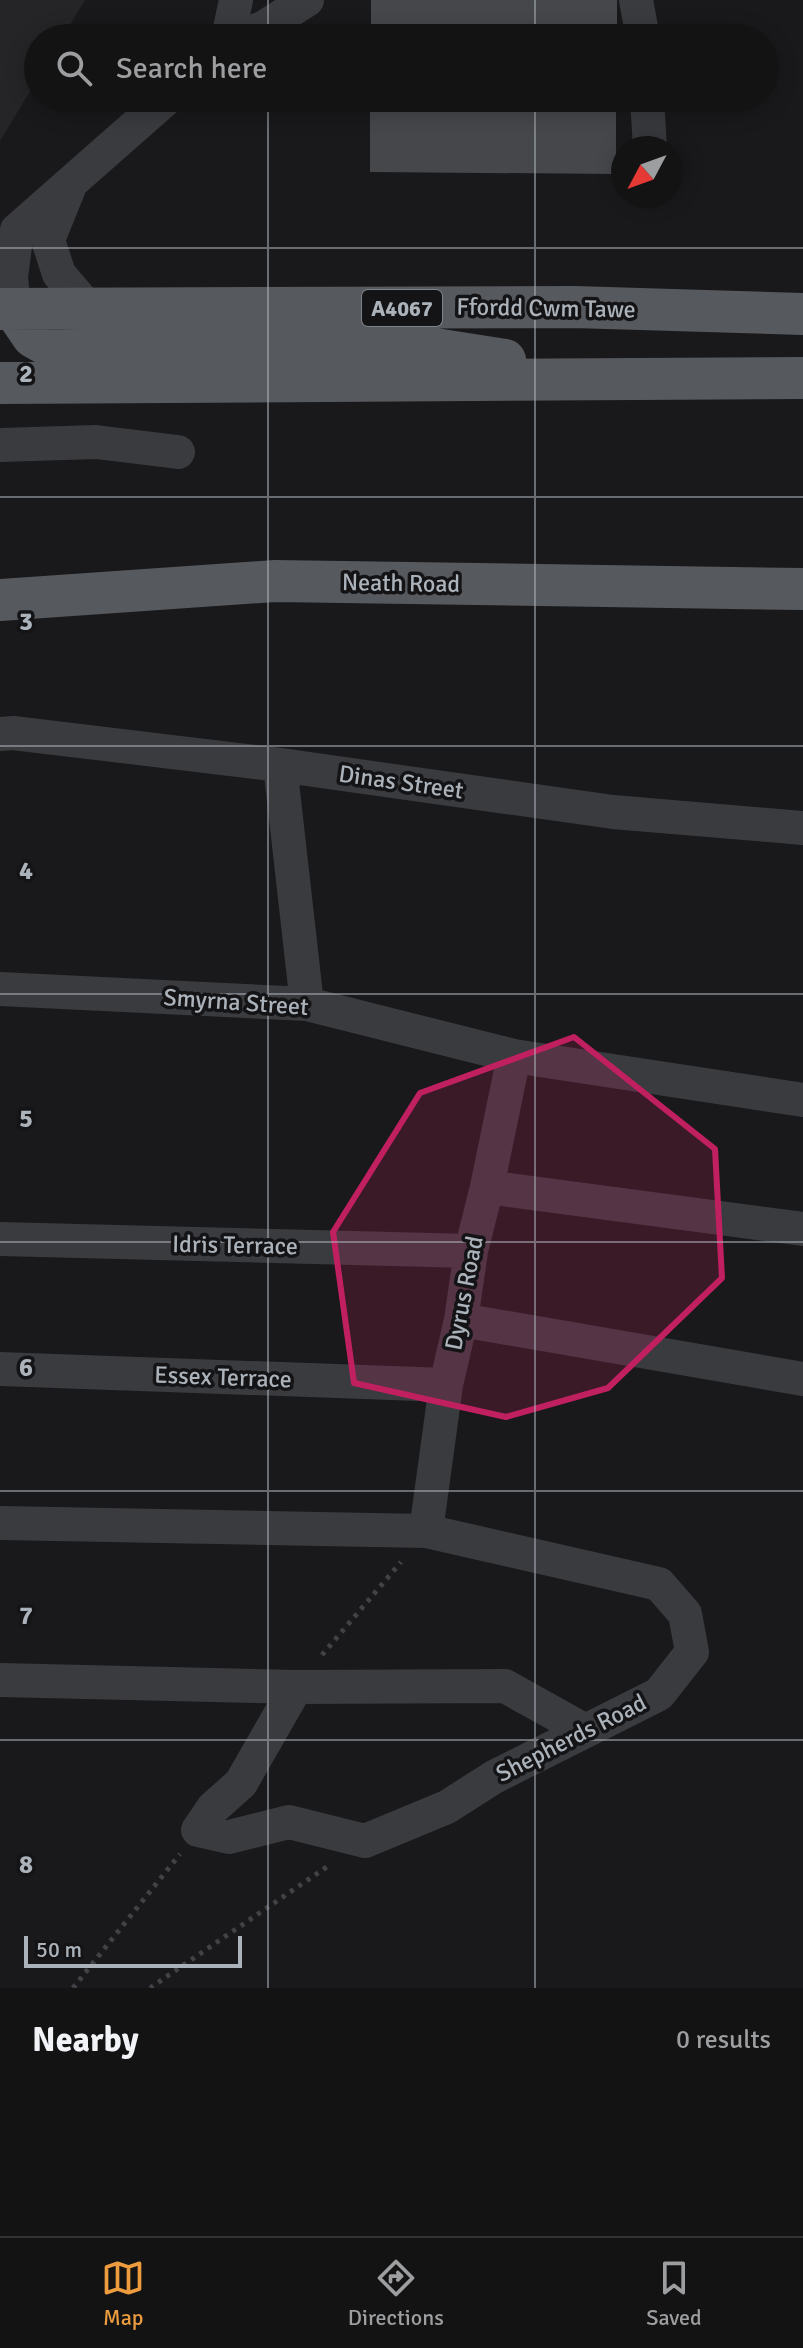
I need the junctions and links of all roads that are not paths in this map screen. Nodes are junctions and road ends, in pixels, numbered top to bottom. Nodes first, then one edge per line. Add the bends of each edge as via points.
1 (236, 0) edge
2 (307, 0) edge
3 (636, 0) edge
4 (231, 24) edge
5 (269, 24) edge
6 (640, 24) edge
7 (151, 112) edge
8 (648, 112) edge
9 (649, 136) edge
10 (73, 180) junction
11 (9, 236) edge
12 (7, 309) edge
13 (89, 309) junction
14 (803, 314) edge
15 (803, 378) edge
16 (645, 380) junction
17 (0, 383) edge
18 (0, 445) edge
19 (178, 452) dead end
20 (803, 589) edge
21 (0, 600) edge
22 (0, 734) edge
23 (280, 765) junction
24 (803, 828) edge
25 (0, 989) edge
26 (307, 1004) junction
27 (514, 1056) junction
28 (803, 1100) edge
29 (487, 1187) junction
30 (803, 1229) edge
31 (0, 1239) edge
32 (471, 1251) junction
33 (461, 1320) junction
34 (0, 1369) edge
35 (803, 1379) edge
36 (446, 1385) junction
37 (0, 1523) edge
38 (426, 1531) junction
39 (0, 1680) edge
40 (296, 1687) junction
41 (584, 1730) junction

1 - 4 street
2 - 5 street
3 - 6 street
7 - 10 street
8 - 9 street
10 - 11 street
10 - 13 street via 48,240 59,274
11 - 12 street
12 - 13 main road, Ffordd Cwm Tawe / A4067
12 - 16 main road via 33,337 58,351 422,347
13 - 14 main road, Ffordd Cwm Tawe / A4067 via 574,307
15 - 16 main road
16 - 17 main road
18 - 19 street via 96,442
20 - 21 main road, Neath Road via 275,581
22 - 23 street, Dinas Street
23 - 24 street, Dinas Street via 613,812
23 - 26 street
25 - 26 street, Smyrna Street
26 - 27 street, Smyrna Street
27 - 28 street, Smyrna Street
27 - 29 street, Dyrus Road
29 - 30 street
29 - 32 street, Dyrus Road
31 - 32 street, Idris Terrace
32 - 33 street, Dyrus Road
33 - 35 street
33 - 36 street, Dyrus Road
34 - 36 street, Essex Terrace
36 - 38 street, Dyrus Road
37 - 38 street
38 - 41 street, Shepherds Road via 659,1584 685,1614 692,1652 659,1694
39 - 40 street
40 - 41 street via 505,1686
40 - 41 street, Shepherds Road via 241,1783 198,1830 229,1837 289,1822 365,1841 447,1807

